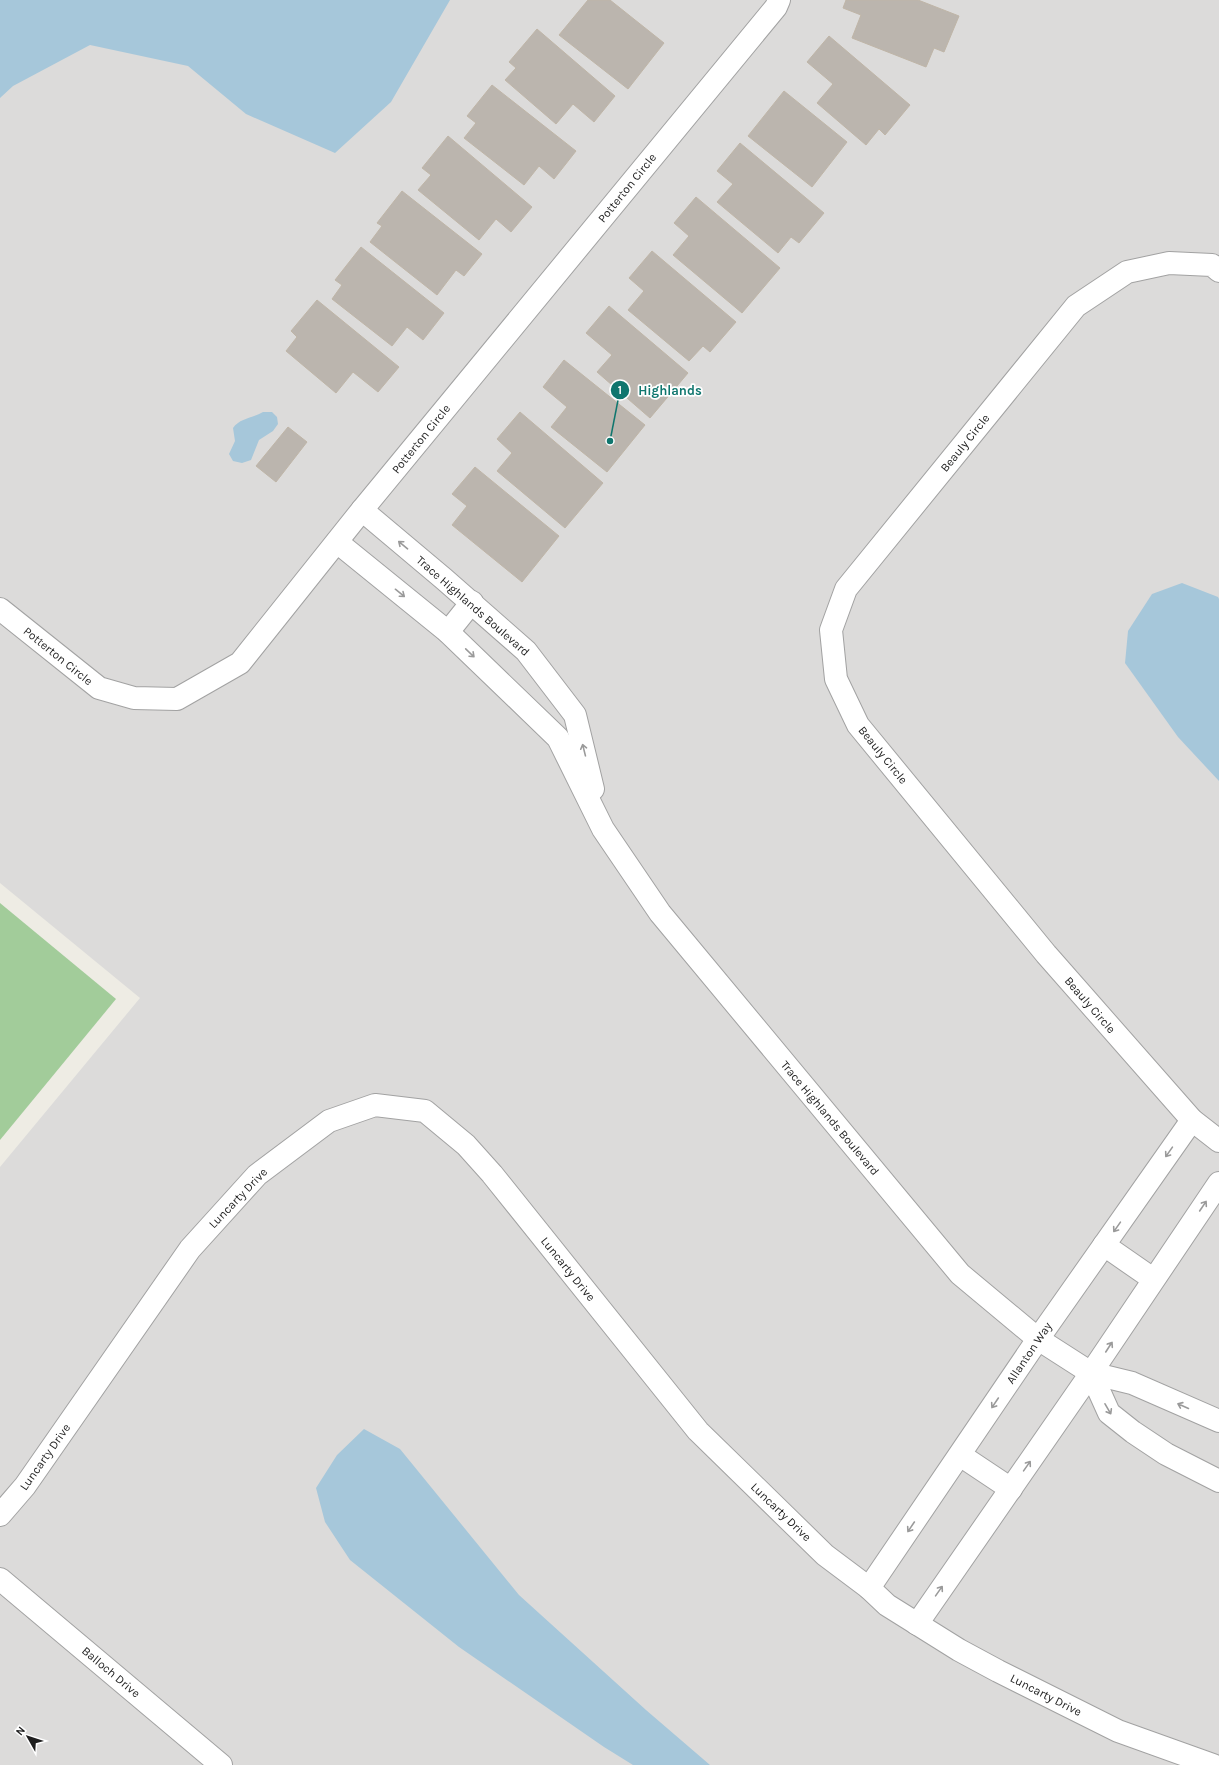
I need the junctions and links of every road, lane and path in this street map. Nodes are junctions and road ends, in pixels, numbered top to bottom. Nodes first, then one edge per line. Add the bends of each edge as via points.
1 (779, 0) edge
2 (1219, 271) edge
3 (362, 510) junction
4 (337, 542) junction
5 (472, 602) junction
6 (0, 609) edge
7 (448, 632) junction
8 (603, 829) junction
9 (1192, 1120) junction
10 (1219, 1141) edge
11 (1219, 1183) edge
12 (1104, 1245) junction
13 (1153, 1279) junction
14 (1038, 1339) junction
15 (1091, 1373) junction
16 (1219, 1421) edge
17 (960, 1455) junction
18 (1219, 1481) edge
19 (1011, 1489) junction
20 (0, 1515) edge
21 (0, 1579) edge
22 (869, 1588) junction
23 (917, 1624) junction
24 (222, 1765) edge
25 (1213, 1765) edge

1 - 3 street, Potterton Circle via 771,13
2 - 9 street, Beauly Circle via 1212,265 1169,262 1127,272 1076,306 846,589 831,630 836,679 858,725 1046,954
3 - 4 street, Potterton Circle
5 -> 3 street, Trace Highlands Boulevard
4 - 6 street, Potterton Circle via 240,663 177,699 134,698 99,688
4 -> 7 street, Trace Highlands Boulevard
5 - 7 street
8 -> 5 street, Trace Highlands Boulevard via 575,714 526,650
7 -> 8 street, Trace Highlands Boulevard via 558,738
8 - 14 street, Trace Highlands Boulevard via 660,913 960,1274
9 - 10 street, Beauly Circle
9 -> 12 street, Allanton Way
13 -> 11 street
12 - 13 street
12 - 14 street, Allanton Way
15 -> 13 street
14 - 15 street, Trace Highlands Boulevard
14 -> 17 street, Allanton Way
16 -> 15 street, Trace Highlands Boulevard via 1132,1383
15 -> 18 street via 1109,1413 1166,1454
19 -> 15 street
17 - 19 street
17 -> 22 street, Allanton Way
23 -> 19 street
20 - 22 street, Luncarty Drive via 25,1486 190,1249 257,1175 329,1121 375,1105 425,1111 466,1145 698,1432 825,1555
21 - 24 street, Balloch Drive
22 - 23 street, Luncarty Drive via 887,1605
23 - 25 street, Luncarty Drive via 998,1671 1118,1731

